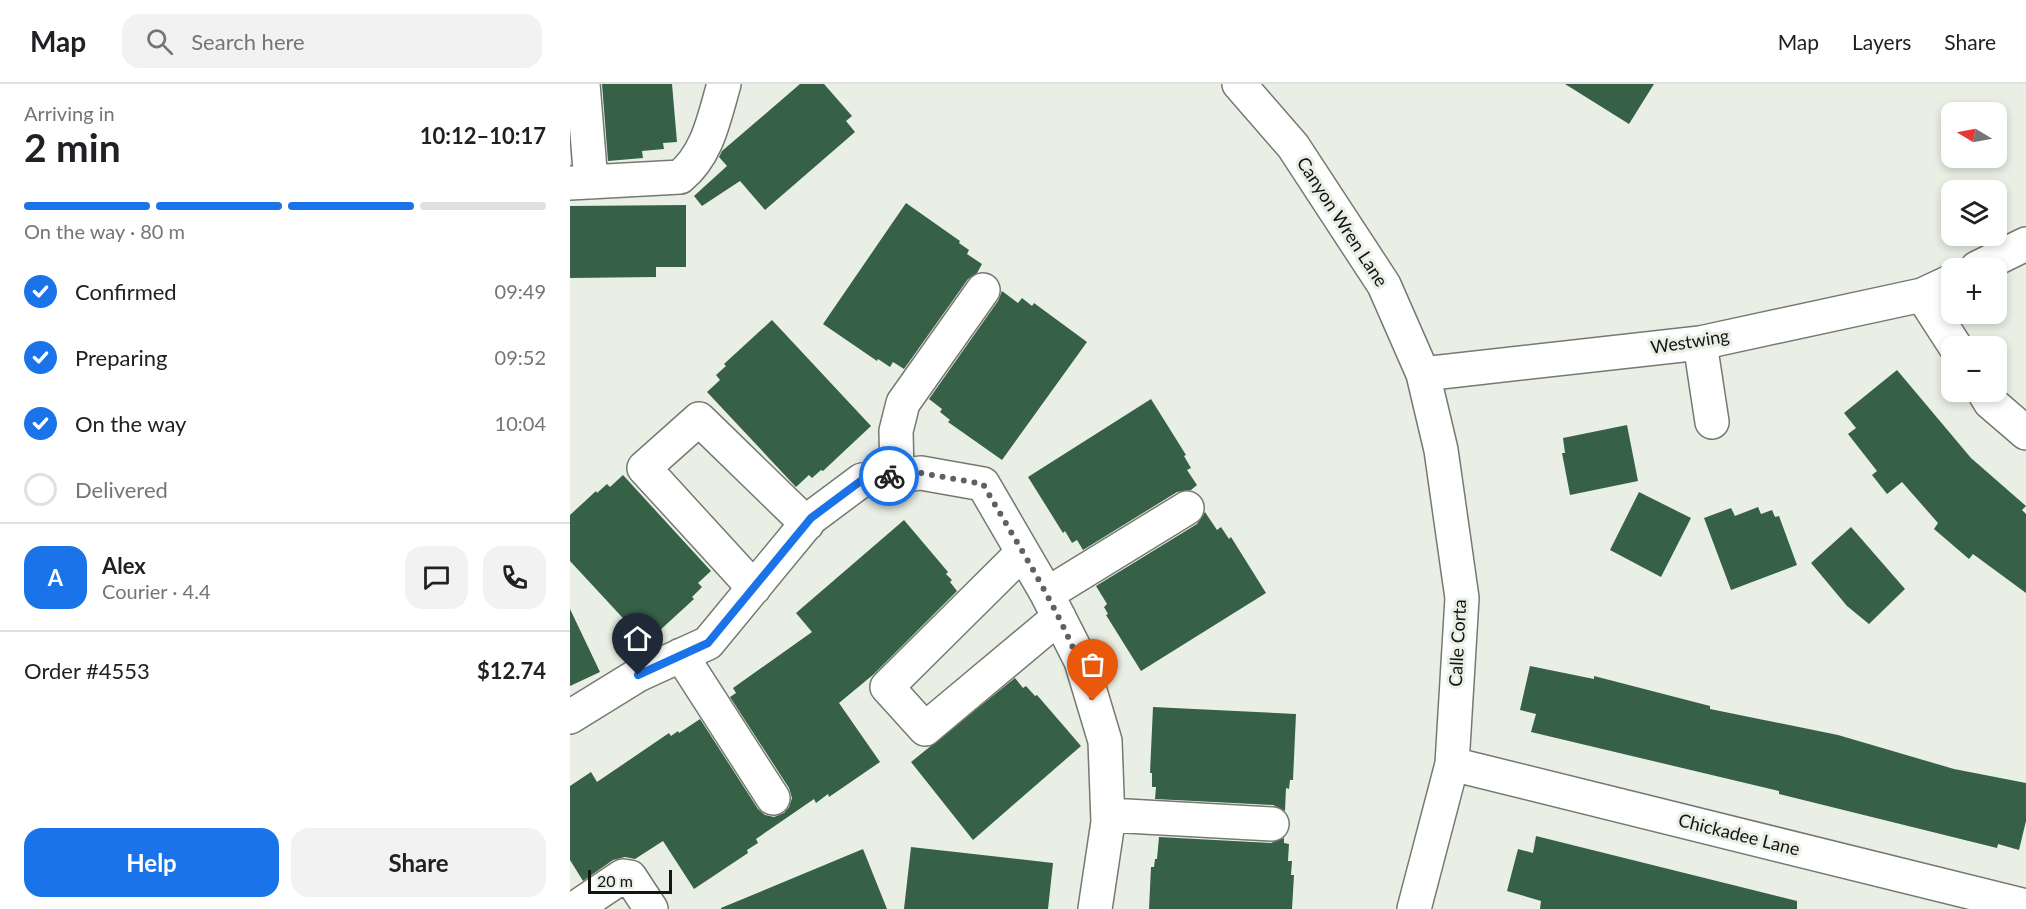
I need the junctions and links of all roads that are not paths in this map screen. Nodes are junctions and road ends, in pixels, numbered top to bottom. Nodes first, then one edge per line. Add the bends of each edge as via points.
1 (583, 84) edge
2 (724, 84) edge
3 (1239, 84) edge
4 (581, 182) edge
5 (2026, 244) edge
6 (1997, 258) edge
7 (1941, 286) edge
8 (983, 290) dead end
9 (1922, 295) junction
10 (1949, 336) edge
11 (1700, 343) junction
12 (1423, 375) junction
13 (1990, 402) edge
14 (1712, 422) dead end
15 (2026, 433) edge
16 (897, 475) junction
17 (1187, 508) dead end
18 (807, 524) junction
19 (1022, 553) junction
20 (754, 588) junction
21 (1053, 605) junction
22 (681, 655) junction
23 (570, 717) edge
24 (1452, 764) junction
25 (773, 798) dead end
26 (1108, 815) junction
27 (1272, 824) dead end
28 (2026, 906) edge
29 (574, 909) edge
30 (651, 909) edge
31 (1095, 909) edge
32 (1414, 909) edge

1 - 4 street
2 - 4 street via 705,147 680,177
3 - 12 street, Canyon Wren Lane via 1293,146 1384,285
5 - 6 street
7 - 9 street, Westwing
8 - 16 street via 903,403 896,431
9 - 10 street
9 - 11 street, Westwing
11 - 12 street, Westwing
11 - 14 street
12 - 24 street, Calle Corta via 1441,450 1462,598
13 - 15 street
16 - 18 street via 862,480
16 - 19 street via 921,473 983,484
17 - 21 street
18 - 20 street
18 - 20 street via 699,419 644,468
19 - 21 street
19 - 21 street via 886,687 925,729
20 - 22 street via 708,643
21 - 26 street via 1081,661 1105,741
22 - 23 street via 638,675
22 - 25 street
24 - 28 street, Chickadee Lane
24 - 32 street, Calle Corta
26 - 27 street
26 - 31 street
29 - 30 street via 623,876 630,877

